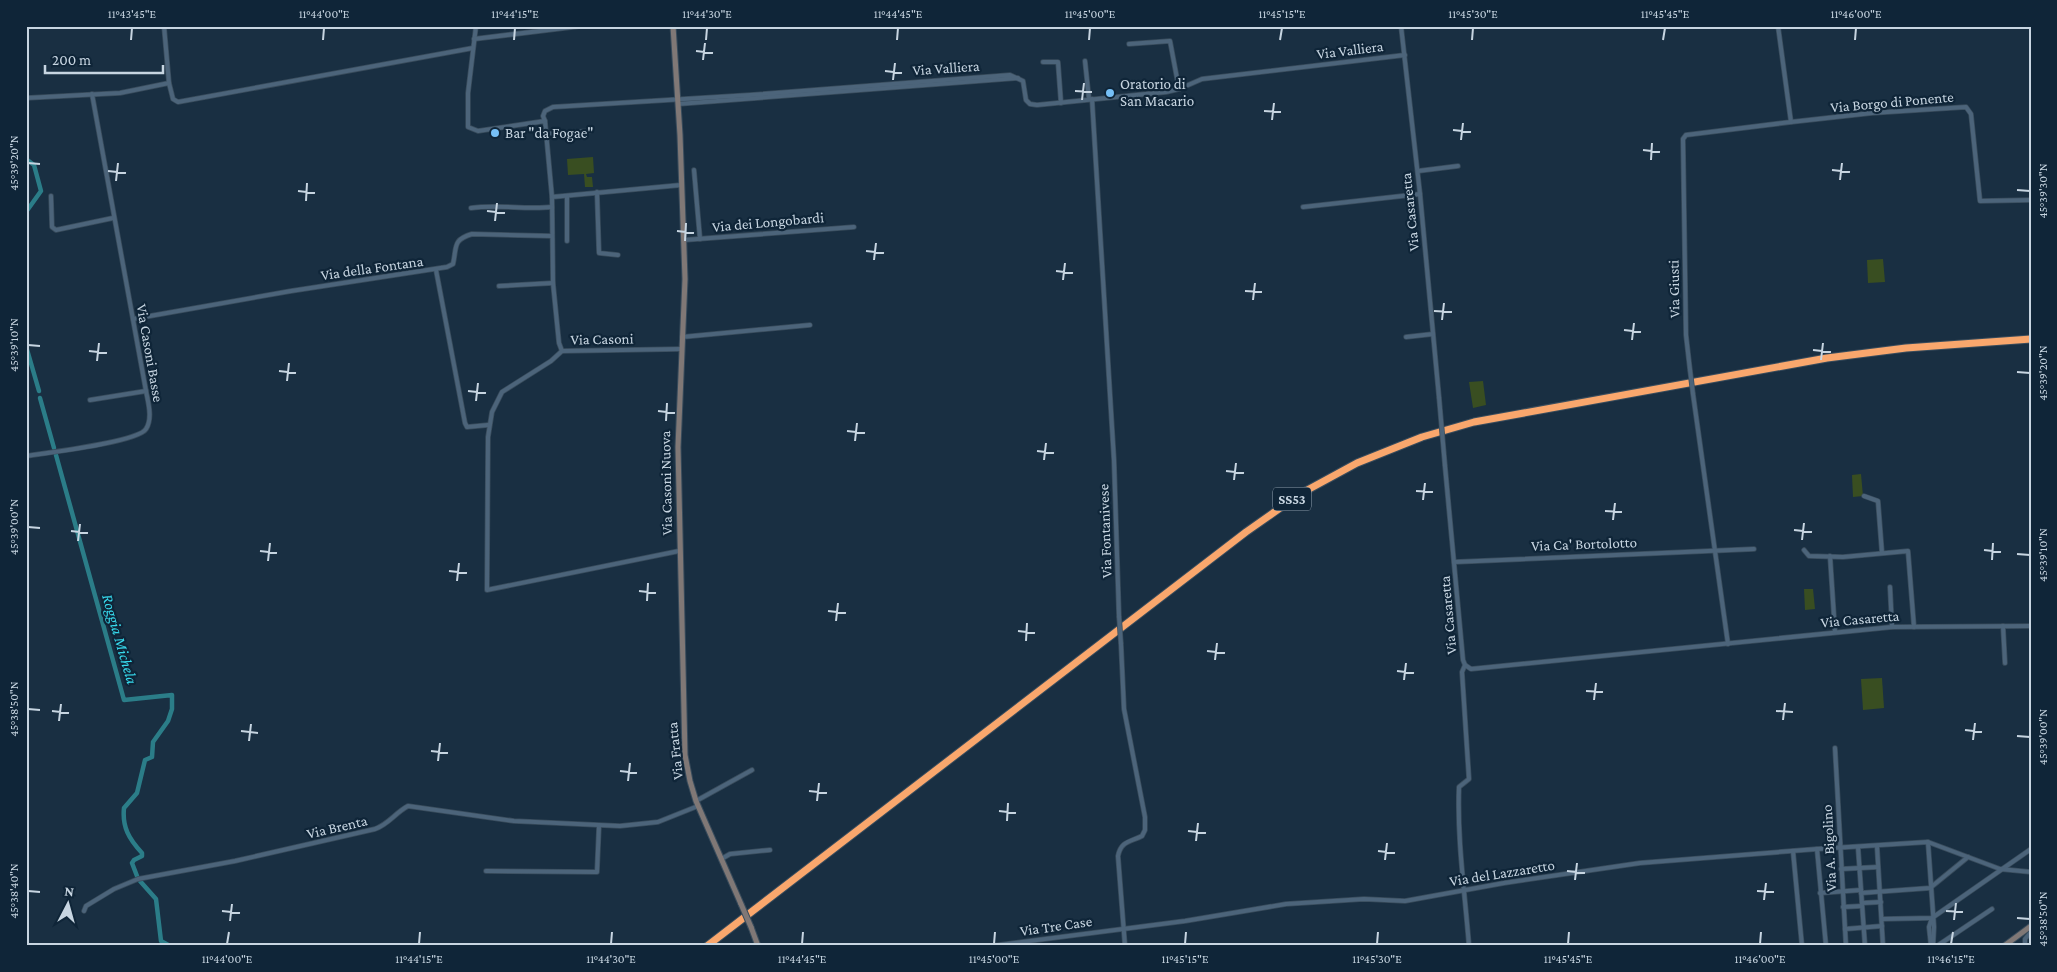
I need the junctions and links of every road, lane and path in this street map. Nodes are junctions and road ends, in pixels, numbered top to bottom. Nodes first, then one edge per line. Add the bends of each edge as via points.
1 (164, 26) edge
2 (476, 26) edge
3 (581, 26) edge
4 (673, 26) edge
5 (1401, 26) edge
6 (1778, 26) edge
7 (474, 39) junction
8 (1129, 44) dead end
9 (473, 48) junction
10 (1405, 55) junction
11 (1085, 61) dead end
12 (1043, 62) dead end
13 (169, 82) junction
14 (1179, 90) junction
15 (92, 94) junction
16 (26, 98) edge
17 (1091, 99) junction
18 (678, 102) junction
19 (1061, 103) junction
20 (545, 121) junction
21 (1791, 122) junction
22 (590, 131) dead end
23 (546, 134) junction
24 (1458, 166) dead end
25 (694, 170) dead end
26 (1418, 171) junction
27 (681, 185) junction
28 (597, 192) junction
29 (1420, 194) junction
30 (51, 196) dead end
31 (567, 196) junction
32 (552, 197) junction
33 (2031, 200) edge
34 (552, 207) junction
35 (1303, 207) dead end
36 (471, 208) dead end
37 (114, 218) junction
38 (854, 226) dead end
39 (552, 236) junction
40 (700, 239) junction
41 (684, 240) junction
42 (566, 241) dead end
43 (618, 255) dead end
44 (436, 270) junction
45 (553, 282) junction
46 (499, 286) dead end
47 (132, 320) junction
48 (810, 326) dead end
49 (1433, 334) junction
50 (1406, 336) dead end
51 (682, 337) junction
52 (2031, 338) edge
53 (682, 349) junction
54 (562, 351) junction
55 (146, 390) junction
56 (90, 400) dead end
57 (488, 425) junction
58 (26, 456) edge
59 (1864, 496) dead end
60 (1754, 549) dead end
61 (679, 550) junction
62 (1804, 550) dead end
63 (1715, 552) junction
64 (1882, 553) junction
65 (1830, 556) junction
66 (1454, 562) junction
67 (680, 570) joint
68 (1890, 587) dead end
69 (1914, 626) junction
70 (2004, 626) junction
71 (2031, 626) edge
72 (1892, 627) junction
73 (1835, 632) junction
74 (1728, 644) junction
75 (2005, 663) dead end
76 (1465, 665) junction
77 (1835, 748) dead end
78 (752, 770) dead end
79 (698, 803) junction
80 (598, 826) junction
81 (1928, 842) junction
82 (1877, 846) junction
83 (1858, 847) junction
84 (1840, 848) junction
85 (1817, 849) junction
86 (2031, 849) edge
87 (770, 850) dead end
88 (1793, 851) junction
89 (1968, 857) junction
90 (723, 858) junction
91 (1878, 867) junction
92 (1860, 868) junction
93 (1841, 869) junction
94 (2000, 869) junction
95 (486, 870) dead end
96 (2031, 872) edge
97 (1930, 888) junction
98 (1463, 890) junction
99 (1843, 891) junction
100 (1861, 891) junction
101 (1880, 891) junction
102 (1820, 893) junction
103 (1881, 902) junction
104 (1862, 904) junction
105 (1843, 907) junction
106 (1992, 909) dead end
107 (84, 911) dead end
108 (1932, 918) junction
109 (1882, 919) junction
110 (1882, 926) junction
111 (1124, 928) junction
112 (1864, 928) junction
113 (2030, 928) edge
114 (1844, 929) junction
115 (707, 946) edge
116 (758, 946) edge
117 (991, 946) edge
118 (1125, 946) edge
119 (1469, 946) edge
120 (1802, 946) edge
121 (1826, 946) edge
122 (1846, 946) edge
123 (1865, 946) edge
124 (1883, 946) edge
125 (1932, 946) edge
126 (1937, 946) edge
127 (2004, 946) edge
128 (2025, 946) edge

1 - 13 street
2 - 7 street
3 - 7 street
4 - 18 main road, Via Casoni Nuova
5 - 10 street, Via Casaretta
6 - 21 street
7 - 9 street
8 - 14 street via 1170,41
9 - 13 street via 178,102 173,99
9 - 20 street via 468,127 478,131
10 - 14 street, Via Valliera via 1202,79
10 - 26 street, Via Casaretta
11 - 17 street, Via Fontanivese
12 - 19 street via 1058,62
13 - 15 street via 120,93
14 - 17 street, Via Valliera
15 - 16 street
15 - 37 street, Via Casoni Basse
17 - 19 street, Via Valliera
17 - 111 street, Via Fontanivese, bridge via 1114,470 1124,709 1145,817 1142,836 1127,842 1120,848 1118,856
18 - 19 street, Via Valliera via 1018,78 1023,82 1026,100 1030,104
18 - 20 street, Via Valliera via 553,107 545,111
18 - 27 main road, Via Casoni Nuova
20 - 23 street, Via Casoni
21 - 33 street, Via Borgo di Ponente via 1872,113 1966,108 1972,114 1980,201
21 - 63 street, Via Giusti, bridge via 1686,135 1683,139 1686,335
22 - 23 street
23 - 32 street, Via Casoni
24 - 26 street
25 - 40 street
26 - 29 street, Via Casaretta
27 - 28 street
27 - 41 main road, Via Casoni Nuova
28 - 31 street
28 - 43 street via 598,253
29 - 35 street
29 - 49 street, Via Casaretta
30 - 37 street via 52,227 56,230
31 - 32 street
31 - 42 street
32 - 34 street, Via Casoni
34 - 36 street via 530,210
34 - 39 street, Via Casoni
37 - 47 street, Via Casoni Basse
38 - 40 street, Via dei Longobardi
39 - 44 street via 472,234 460,237 452,264
39 - 45 street, Via Casoni
40 - 41 street, Via dei Longobardi
41 - 51 main road, Via Casoni Nuova
44 - 47 street, Via della Fontana via 291,291
44 - 57 street, Via della Fontana via 465,423 472,428
45 - 46 street
45 - 54 street, Via Casoni
47 - 55 street, Via Casoni Basse
48 - 51 street
49 - 50 street
49 - 66 street, Via Casaretta, bridge
51 - 53 main road, Via Casoni Nuova
52 - 115 highway, SS53 via 1828,358 1508,416 1422,437 1357,463 1300,494 1246,532
53 - 54 street, Via Casoni
53 - 61 main road, Via Casoni Nuova via 678,420
54 - 57 street via 552,361 502,392 496,399
55 - 56 street
55 - 58 street, Via Casoni Basse via 150,413 148,424 140,434
57 - 61 street via 486,590
59 - 64 street via 1878,501
60 - 63 street, Via Ca' Bortolotto
61 - 67 main road, Via Casoni Nuova
62 - 65 street via 1809,556
63 - 66 street, Via Ca' Bortolotto
63 - 74 street, Via Giusti
64 - 65 street
64 - 69 street via 1908,551
65 - 73 street
66 - 76 street, Via Casaretta
67 - 79 main road, Via Fratta via 685,756
68 - 72 street
69 - 70 street, Via Casaretta
69 - 72 street, Via Casaretta
70 - 71 street, Via Casaretta
70 - 75 street
72 - 73 street, Via Casaretta
73 - 74 street, Via Casaretta
74 - 76 street, Via Casaretta via 1471,669
76 - 98 street via 1462,680 1469,779 1459,787
77 - 84 street, Via A. Bigolino
78 - 79 street, Via Brenta
79 - 80 street, Via Brenta via 658,822
79 - 90 main road, Via Fratta
80 - 95 street via 597,872
80 - 107 street, Via Brenta via 514,821 408,806 375,830 138,879 86,906
81 - 82 street, Via del Lazzaretto
81 - 89 street, Via del Lazzaretto
81 - 97 street
82 - 83 street, Via del Lazzaretto
82 - 91 street
83 - 84 street, Via del Lazzaretto
83 - 92 street
84 - 85 street, Via del Lazzaretto
84 - 93 street, Via A. Bigolino
85 - 88 street, Via del Lazzaretto
85 - 102 street
86 - 94 street
87 - 90 street via 736,853
88 - 98 street, Via del Lazzaretto via 1640,863
88 - 120 street
89 - 94 street, Via del Lazzaretto
89 - 97 street
90 - 116 main road, Via Fratta, bridge
91 - 92 street
91 - 101 street
92 - 93 street
92 - 100 street
93 - 99 street, Via A. Bigolino
94 - 96 street, Via del Lazzaretto
94 - 108 street
97 - 101 street
97 - 108 street
98 - 111 street, Via del Lazzaretto via 1405,901 1364,899 1286,904
98 - 119 street
99 - 100 street
99 - 102 street
99 - 105 street, Via A. Bigolino
100 - 101 street
100 - 104 street
101 - 103 street
102 - 121 street
103 - 104 street
103 - 109 street
104 - 105 street
104 - 112 street
105 - 114 street, Via A. Bigolino
106 - 126 street
108 - 109 street
108 - 125 street
109 - 110 street
110 - 112 street
110 - 124 street
111 - 117 street, Via Tre Case
111 - 118 street, Via Fontanivese
112 - 114 street
112 - 123 street
113 - 127 main road
113 - 128 street
114 - 122 street, Via A. Bigolino

